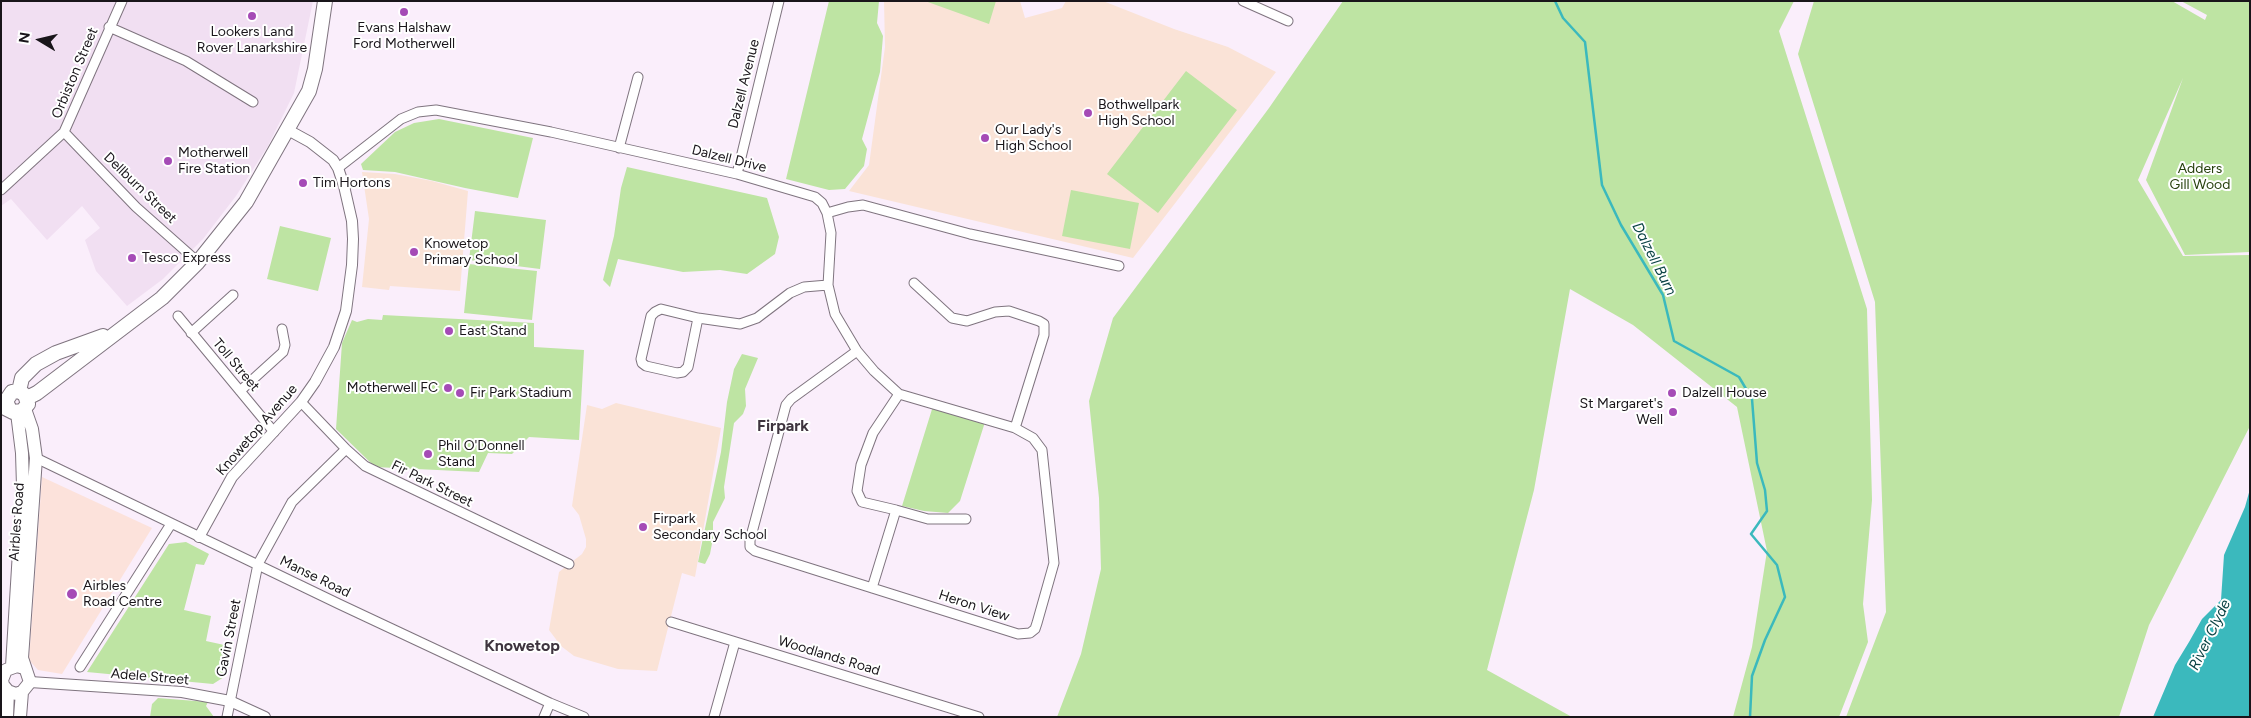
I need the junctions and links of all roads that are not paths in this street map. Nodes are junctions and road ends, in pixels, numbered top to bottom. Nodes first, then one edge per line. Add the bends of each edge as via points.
1 (122, 1) edge
2 (325, 1) edge
3 (779, 1) edge
4 (1243, 1) edge
5 (1288, 21) dead end
6 (109, 27) junction
7 (638, 77) dead end
8 (254, 102) dead end
9 (288, 130) junction
10 (64, 132) junction
11 (619, 148) junction
12 (338, 168) junction
13 (737, 174) junction
14 (1, 190) edge
15 (827, 213) junction
16 (198, 262) junction
17 (1119, 266) dead end
18 (914, 284) dead end
19 (828, 285) junction
20 (233, 295) dead end
21 (178, 316) dead end
22 (698, 318) junction
23 (282, 329) dead end
24 (117, 331) junction
25 (191, 333) junction
26 (857, 351) junction
27 (240, 391) junction
28 (899, 394) junction
29 (301, 402) junction
30 (13, 403) edge
31 (1015, 428) junction
32 (274, 432) junction
33 (346, 449) junction
34 (36, 458) junction
35 (896, 510) junction
36 (966, 519) dead end
37 (171, 524) junction
38 (199, 538) junction
39 (258, 564) junction
40 (569, 564) dead end
41 (872, 588) junction
42 (672, 622) dead end
43 (735, 642) junction
44 (18, 667) junction
45 (80, 667) dead end
46 (30, 682) junction
47 (4, 684) edge
48 (22, 692) junction
49 (230, 701) junction
50 (550, 703) junction
51 (7, 717) edge
52 (20, 717) edge
53 (227, 717) edge
54 (265, 717) edge
55 (544, 717) edge
56 (584, 717) edge
57 (714, 717) edge
58 (979, 717) edge

1 - 6 street, Orbiston Street
2 - 9 main road via 309,91
3 - 13 street, Dalzell Avenue
4 - 5 street
6 - 8 street via 186,62
6 - 10 street, Orbiston Street
7 - 11 street
9 - 12 street, Knowetop Avenue via 323,151
9 - 16 main road via 246,202
10 - 14 street, Orbiston Street
10 - 16 street, Dellburn Street via 136,208
11 - 12 street, Dalzell Drive via 436,110 401,118
11 - 13 street, Dalzell Drive
12 - 29 street, Knowetop Avenue via 352,222 349,294 334,347
13 - 15 street, Dalzell Drive via 815,197
15 - 17 street via 863,206 970,234
15 - 19 street, Heron View via 831,233
16 - 24 main road via 162,298
18 - 31 street via 952,318 967,321 1009,311 1044,324 1044,335
19 - 22 street via 804,288 790,294 757,318 740,324
19 - 26 street, Heron View via 835,314
20 - 25 street
21 - 25 street, Toll Street
22 - 22 street via 688,366 683,372 642,363 651,316 655,312 662,309
23 - 27 street via 283,352
24 - 30 main road via 37,393
24 - 30 main road via 56,353 36,364 22,378
25 - 27 street, Toll Street
26 - 28 street, Heron View
26 - 41 street, Heron View via 786,405 750,547
27 - 32 street, Toll Street
28 - 31 street, Heron View
28 - 35 street via 873,433 856,491 862,502
29 - 32 street, Knowetop Avenue
29 - 33 street, Fir Park Street
30 - 34 main road, Airbles Road via 32,429
30 - 44 main road, Airbles Road via 22,453 23,486
31 - 41 street, Heron View via 1033,438 1042,450 1054,563 1034,629 1025,635 1018,634
32 - 38 street, Knowetop Avenue via 232,477
33 - 39 street, Gavin Street via 292,502
33 - 40 street, Fir Park Street via 377,473
34 - 37 street, Manse Road
34 - 44 main road, Airbles Road via 22,658
35 - 36 street via 928,519
35 - 41 street
37 - 38 street, Manse Road
37 - 45 street
38 - 39 street, Manse Road
39 - 49 street, Gavin Street
39 - 50 street, Manse Road
42 - 43 street, Woodlands Road
43 - 57 street
43 - 58 street, Woodlands Road
44 - 46 main road, Airbles Road via 28,673
44 - 47 main road via 6,670
46 - 48 main road
46 - 49 street, Adele Street via 182,692
47 - 48 main road via 16,694
47 - 51 main road
48 - 52 main road
49 - 53 street, Gavin Street
49 - 54 street, Adele Street
50 - 55 street
50 - 56 street, Manse Road

